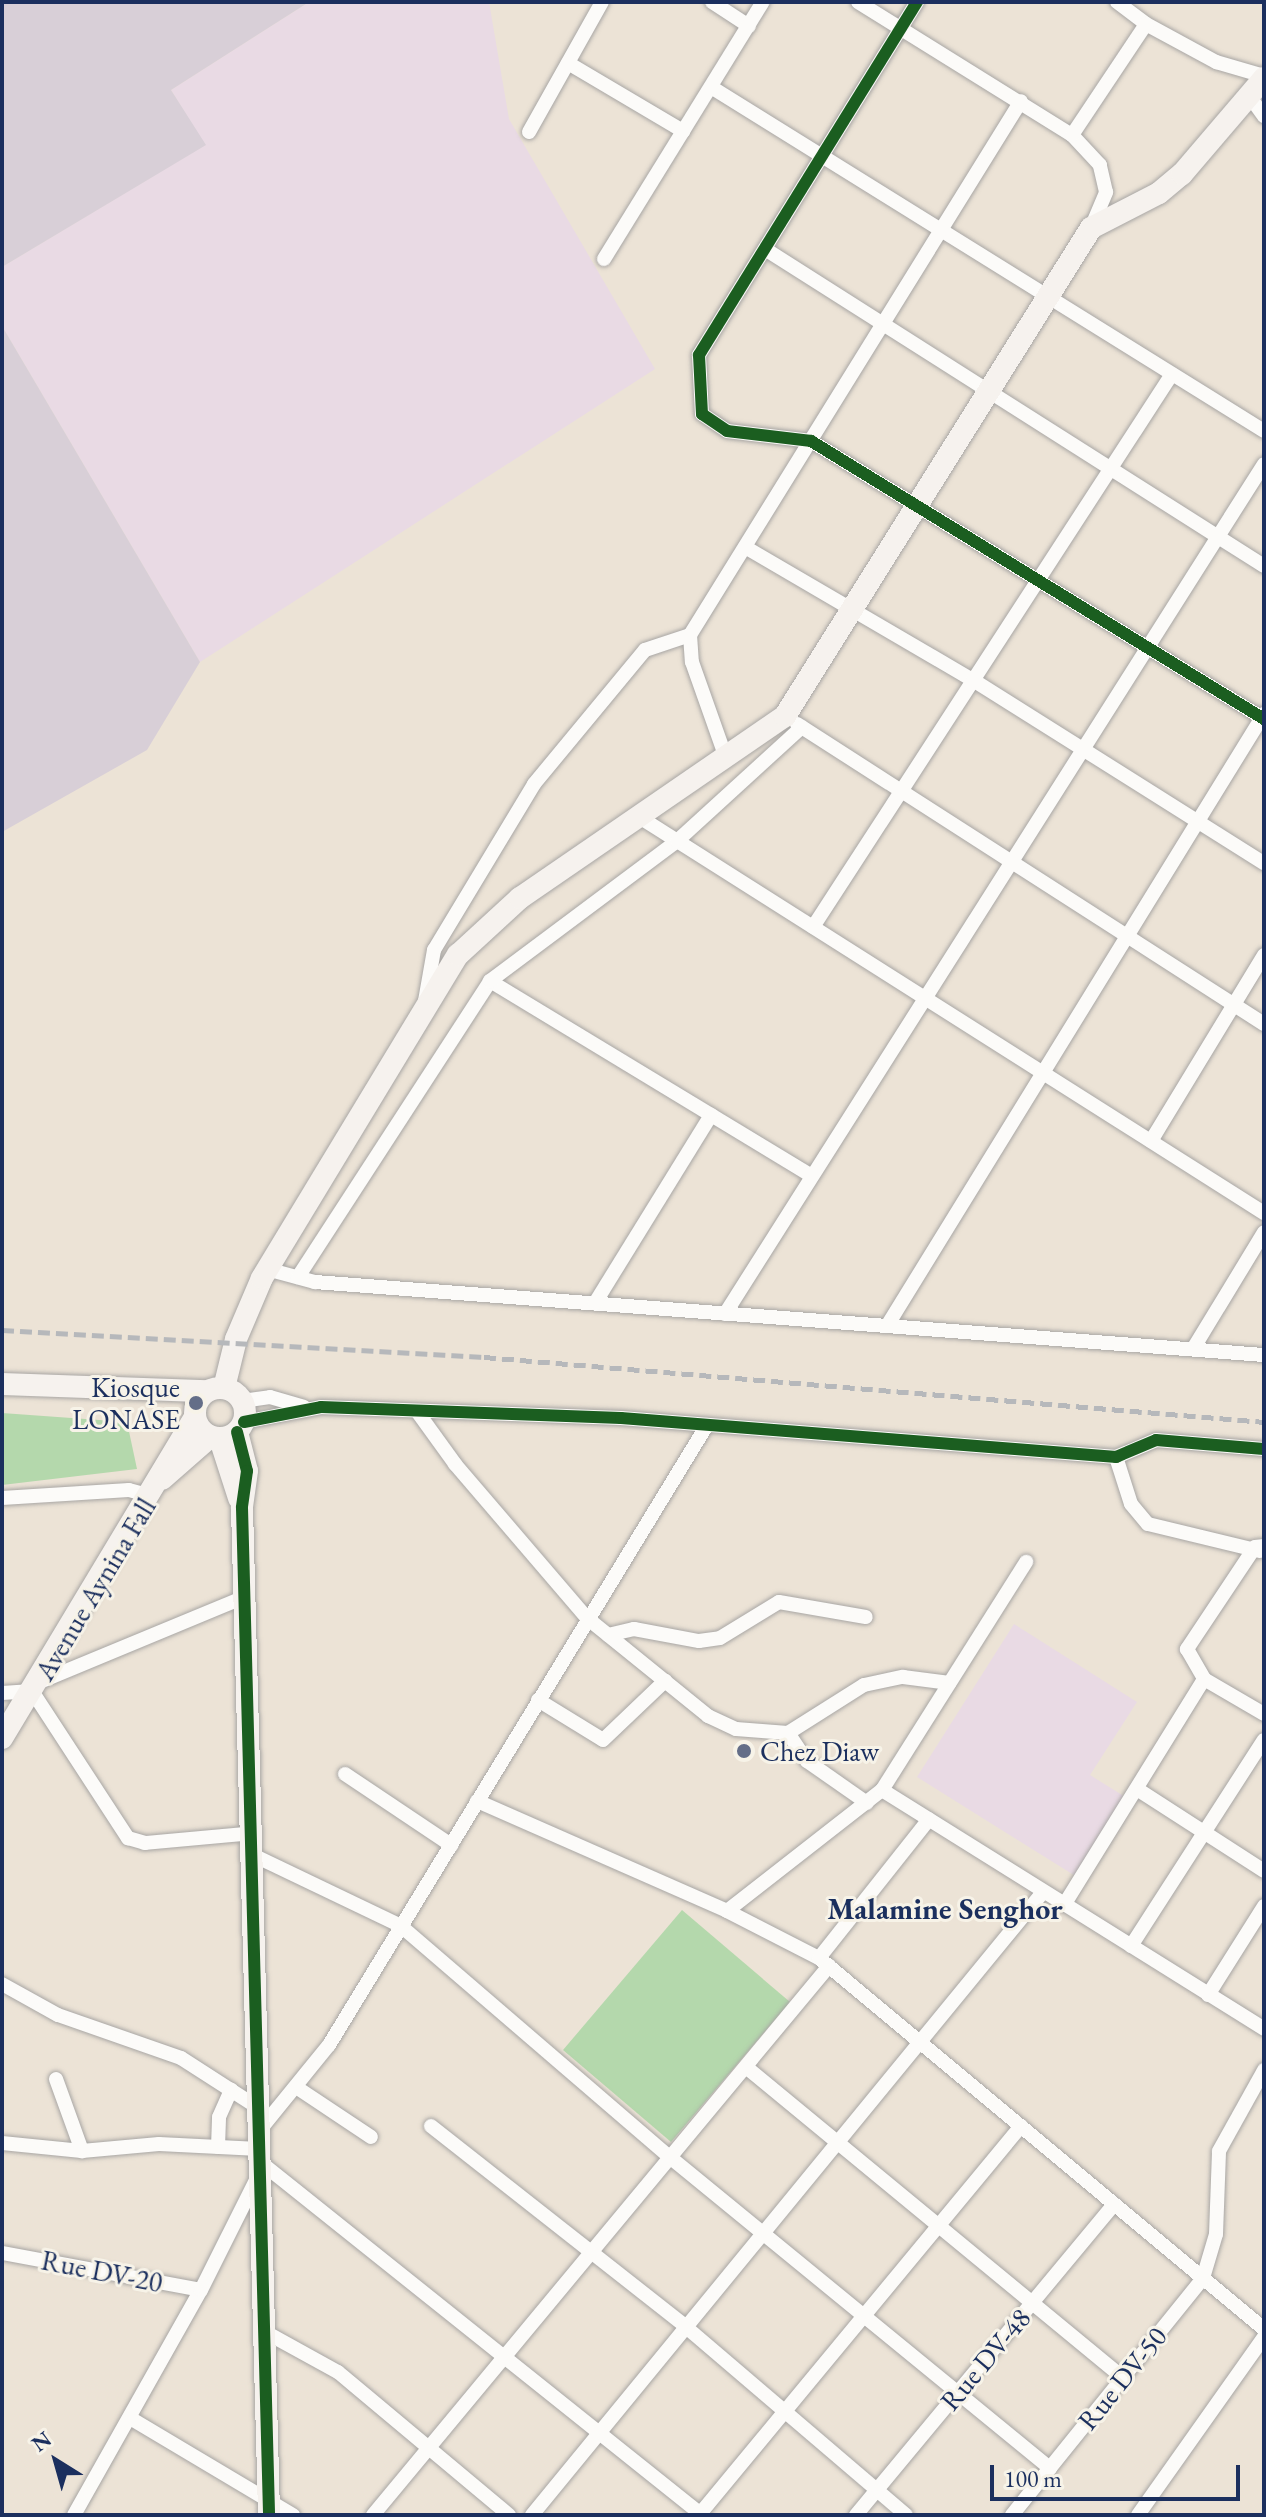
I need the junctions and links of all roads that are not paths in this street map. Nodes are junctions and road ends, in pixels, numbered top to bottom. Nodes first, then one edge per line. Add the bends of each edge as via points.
1 (602, 2) edge
2 (712, 2) edge
3 (763, 2) edge
4 (858, 2) edge
5 (917, 2) edge
6 (1117, 2) edge
7 (1146, 24) junction
8 (749, 26) junction
9 (901, 28) junction
10 (568, 63) junction
11 (1264, 77) edge
12 (711, 87) junction
13 (1250, 97) junction
14 (1021, 101) junction
15 (1264, 116) edge
16 (683, 131) junction
17 (529, 132) dead end
18 (1072, 135) junction
19 (822, 156) junction
20 (1091, 228) junction
21 (942, 230) junction
22 (765, 249) junction
23 (604, 259) dead end
24 (1048, 296) junction
25 (883, 324) junction
26 (1172, 374) junction
27 (989, 391) junction
28 (1264, 431) edge
29 (811, 441) junction
30 (1264, 464) edge
31 (1110, 468) junction
32 (917, 506) junction
33 (1218, 537) junction
34 (745, 547) junction
35 (1264, 566) edge
36 (1038, 580) junction
37 (850, 611) junction
38 (690, 635) junction
39 (1148, 648) junction
40 (973, 680) junction
41 (1263, 717) edge
42 (793, 722) junction
43 (1083, 749) junction
44 (726, 758) junction
45 (901, 791) junction
46 (641, 818) junction
47 (1198, 822) junction
48 (677, 841) junction
49 (1011, 862) junction
50 (1264, 863) edge
51 (813, 927) junction
52 (1127, 936) junction
53 (1264, 955) edge
54 (490, 981) junction
55 (925, 998) junction
56 (425, 1002) junction
57 (1234, 1005) junction
58 (1264, 1024) edge
59 (1043, 1073) junction
60 (711, 1115) junction
61 (1151, 1141) junction
62 (812, 1176) junction
63 (1264, 1213) edge
64 (1264, 1232) edge
65 (267, 1269) junction
66 (298, 1277) junction
67 (595, 1303) junction
68 (725, 1314) junction
69 (887, 1326) junction
70 (1193, 1349) junction
71 (1264, 1355) edge
72 (2, 1384) edge
73 (304, 1407) junction
74 (419, 1414) junction
75 (219, 1415) junction
76 (707, 1425) junction
77 (1264, 1449) edge
78 (1116, 1457) junction
79 (156, 1488) junction
80 (2, 1498) edge
81 (1261, 1549) edge
82 (1026, 1562) dead end
83 (245, 1597) junction
84 (866, 1617) dead end
85 (587, 1618) junction
86 (608, 1635) junction
87 (1204, 1679) junction
88 (665, 1681) junction
89 (950, 1683) junction
90 (35, 1687) junction
91 (2, 1693) edge
92 (538, 1700) junction
93 (1264, 1714) edge
94 (788, 1733) junction
95 (2, 1738) edge
96 (1264, 1740) edge
97 (345, 1774) dead end
98 (1137, 1789) junction
99 (882, 1790) junction
100 (477, 1801) junction
101 (867, 1803) junction
102 (929, 1819) junction
103 (1204, 1832) junction
104 (255, 1833) junction
105 (451, 1845) junction
106 (255, 1856) junction
107 (1264, 1871) edge
108 (1043, 1892) junction
109 (1064, 1905) junction
110 (1264, 1906) edge
111 (727, 1911) junction
112 (401, 1926) junction
113 (1131, 1946) junction
114 (824, 1962) junction
115 (2, 1984) edge
116 (1208, 1995) junction
117 (1264, 2029) edge
118 (920, 2042) junction
119 (746, 2067) junction
120 (1264, 2070) edge
121 (56, 2079) dead end
122 (296, 2087) junction
123 (231, 2090) junction
124 (431, 2126) dead end
125 (1021, 2126) junction
126 (371, 2137) dead end
127 (2, 2143) edge
128 (838, 2143) junction
129 (259, 2145) junction
130 (218, 2147) junction
131 (82, 2151) junction
132 (671, 2158) junction
133 (1114, 2204) junction
134 (939, 2226) junction
135 (763, 2234) junction
136 (594, 2252) junction
137 (2, 2253) edge
138 (1203, 2278) junction
139 (201, 2290) junction
140 (1032, 2302) junction
141 (864, 2316) junction
142 (1260, 2320) edge
143 (686, 2327) junction
144 (267, 2333) junction
145 (1264, 2337) edge
146 (506, 2359) junction
147 (1122, 2377) junction
148 (957, 2392) junction
149 (787, 2410) junction
150 (130, 2418) junction
151 (599, 2433) junction
152 (432, 2448) junction
153 (1050, 2468) junction
154 (876, 2491) junction
155 (269, 2506) edge
156 (74, 2515) edge
157 (293, 2515) edge
158 (373, 2515) edge
159 (509, 2515) edge
160 (532, 2515) edge
161 (701, 2515) edge
162 (856, 2515) edge
163 (906, 2515) edge
164 (1012, 2515) edge
165 (1138, 2515) edge

1 - 10 street
2 - 8 street
3 - 8 street
4 - 9 street
5 - 9 street
6 - 7 street
7 - 11 street via 1216,62
7 - 18 street
8 - 12 street
9 - 14 street
9 - 19 street
10 - 16 street
10 - 17 street
11 - 13 main road
12 - 16 street
12 - 19 street
13 - 15 street
13 - 20 main road via 1182,174 1147,200
14 - 18 street
14 - 21 street
16 - 23 street
18 - 20 street via 1100,165 1106,192
19 - 21 street
19 - 22 street
20 - 24 main road
21 - 24 street
21 - 25 street
22 - 25 street
22 - 29 street via 699,355 702,414 727,431
24 - 26 street
24 - 27 main road
25 - 27 street
25 - 29 street
26 - 28 street
26 - 31 street
27 - 31 street
27 - 32 main road
29 - 32 street
29 - 34 street
30 - 33 street
31 - 33 street
31 - 36 street
32 - 36 street
32 - 37 main road
33 - 35 street
33 - 39 street
34 - 37 street
34 - 38 street
36 - 39 street
36 - 40 street
37 - 40 street
37 - 42 main road
38 - 44 street via 692,662
38 - 56 street via 645,650 630,663 586,727 534,784 434,950
39 - 41 street
39 - 43 street
40 - 43 street
40 - 45 street
41 - 47 street
42 - 44 main road, Avenue Aynina Fall
42 - 45 street
42 - 48 street
43 - 47 street
43 - 49 street
44 - 46 main road, Avenue Aynina Fall
45 - 49 street
45 - 51 street
46 - 48 street
46 - 56 main road, Avenue Aynina Fall via 485,928
47 - 50 street
47 - 52 street
48 - 51 street
48 - 54 street
49 - 52 street
49 - 55 street
51 - 55 street
52 - 57 street
52 - 59 street
53 - 57 street
54 - 60 street
54 - 66 street
55 - 59 street
55 - 62 street
56 - 65 main road, Avenue Aynina Fall
57 - 58 street
57 - 61 street
59 - 61 street
59 - 69 street
60 - 62 street
60 - 67 street
61 - 63 street
62 - 68 street
64 - 70 street
65 - 66 street
65 - 75 main road, Avenue Aynina Fall via 236,1339
66 - 67 street
67 - 68 street
68 - 69 street
69 - 70 street
70 - 71 street
72 - 75 main road via 150,1389 178,1405
73 - 74 street
73 - 75 street
73 - 75 street via 270,1397
74 - 76 street
74 - 85 street
75 - 79 main road, Avenue Aynina Fall
75 - 83 main road via 242,1508
76 - 78 street
76 - 85 street
77 - 78 street via 1156,1440
78 - 81 street via 1131,1504 1148,1524
79 - 80 street
79 - 90 main road, Avenue Aynina Fall
81 - 87 street via 1188,1641 1187,1649
82 - 89 street
83 - 90 street
83 - 104 main road
84 - 86 street via 779,1602 720,1638 699,1641 634,1629
85 - 86 street
85 - 92 street
86 - 88 street
87 - 93 street
87 - 98 street
88 - 92 street via 603,1740
88 - 94 street via 708,1716 736,1729
89 - 94 street via 903,1677 864,1685
89 - 99 street
90 - 91 street
90 - 95 main road, Avenue Aynina Fall
90 - 104 street via 128,1838 145,1843
92 - 100 street
94 - 101 street via 807,1761
96 - 103 street
97 - 105 street
98 - 103 street
98 - 109 street
99 - 101 street
99 - 102 street
100 - 105 street
100 - 111 street
101 - 111 street
102 - 108 street
102 - 114 street
103 - 107 street
103 - 113 street
104 - 106 main road
105 - 112 street
106 - 112 street
106 - 129 main road
108 - 109 street
108 - 118 street
109 - 113 street
110 - 116 street
111 - 114 street
112 - 122 street via 329,2045
112 - 132 street
113 - 116 street
114 - 118 street
114 - 119 street
115 - 123 street via 58,2015 181,2058
116 - 117 street
118 - 125 street
118 - 128 street
119 - 128 street
119 - 132 street
120 - 138 street via 1219,2151 1216,2234
121 - 131 street
122 - 126 street
122 - 129 street
123 - 129 street
123 - 130 street via 219,2117
124 - 136 street
125 - 133 street
125 - 134 street
127 - 131 street
128 - 134 street
128 - 135 street
129 - 130 street
129 - 139 street
129 - 144 main road
129 - 146 street
130 - 131 street via 159,2144
132 - 135 street
132 - 136 street
133 - 138 street
133 - 140 street, Rue DV-48
134 - 140 street
134 - 141 street
135 - 141 street
135 - 143 street
136 - 143 street
136 - 146 street
137 - 139 street, Rue DV-20
138 - 142 street
138 - 147 street, Rue DV-50
139 - 150 street
140 - 147 street
140 - 148 street, Rue DV-48
141 - 148 street
141 - 149 street
143 - 149 street
143 - 151 street
144 - 152 street via 338,2372
144 - 155 main road
145 - 165 street
146 - 151 street
146 - 152 street
147 - 153 street, Rue DV-50
148 - 153 street
148 - 154 street, Rue DV-48
149 - 154 street
149 - 161 street
150 - 155 street
150 - 156 street
151 - 160 street
151 - 161 street
152 - 158 street
152 - 159 street
153 - 164 street, Rue DV-50
154 - 162 street, Rue DV-48
154 - 163 street
155 - 157 street

